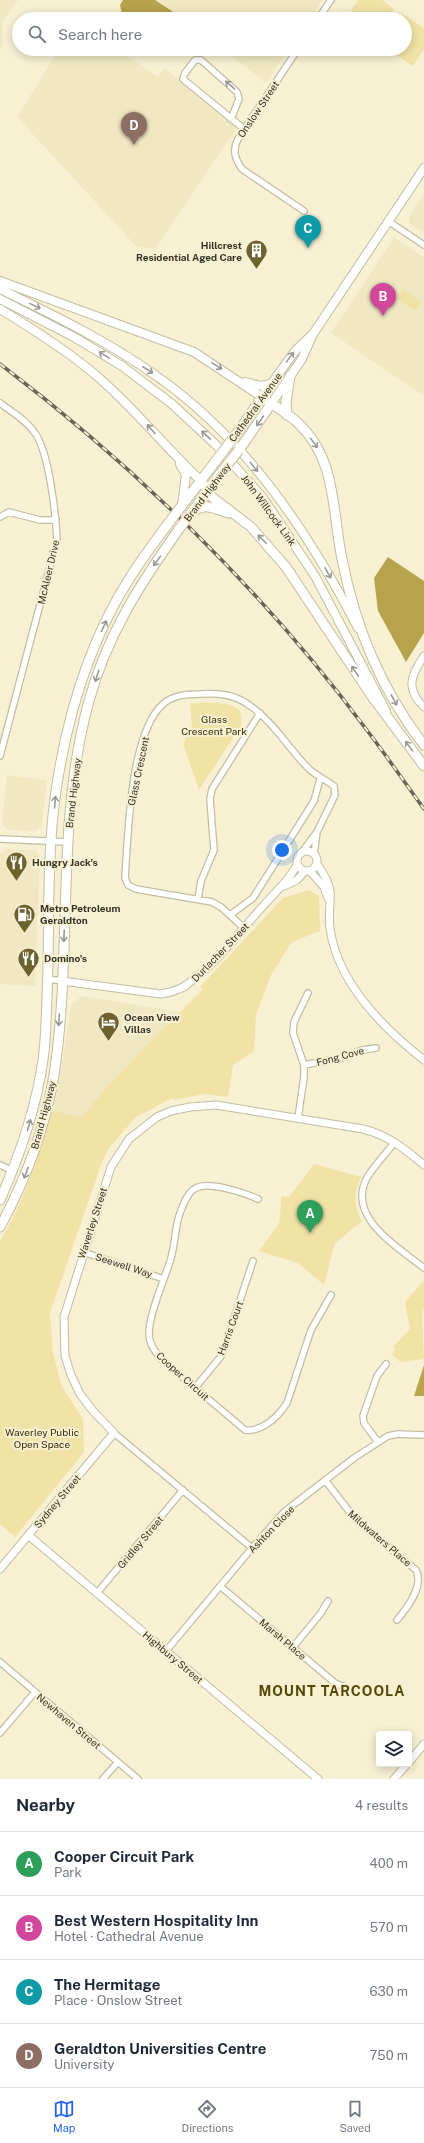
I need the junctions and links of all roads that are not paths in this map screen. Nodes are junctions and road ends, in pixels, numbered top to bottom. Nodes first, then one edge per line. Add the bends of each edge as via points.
1 (331, 0) edge
2 (323, 12) edge
3 (293, 56) edge
4 (231, 119) junction
5 (244, 129) junction
6 (424, 168) edge
7 (304, 211) dead end
8 (388, 221) junction
9 (424, 246) edge
10 (0, 281) edge
11 (0, 288) edge
12 (0, 299) edge
13 (0, 309) edge
14 (313, 334) junction
15 (290, 376) junction
16 (239, 381) junction
17 (271, 384) junction
18 (262, 397) junction
19 (0, 403) edge
20 (271, 404) junction
21 (287, 415) junction
22 (177, 458) junction
23 (200, 481) junction
24 (207, 492) junction
25 (181, 507) junction
26 (191, 513) junction
27 (234, 515) junction
28 (0, 517) edge
29 (56, 520) junction
30 (170, 521) joint
31 (364, 641) junction
32 (424, 656) edge
33 (424, 707) edge
34 (260, 714) junction
35 (395, 725) junction
36 (424, 745) edge
37 (0, 751) edge
38 (424, 766) edge
39 (320, 779) junction
40 (317, 832) junction
41 (0, 839) edge
42 (52, 841) junction
43 (68, 842) junction
44 (302, 852) junction
45 (314, 854) junction
46 (317, 864) junction
47 (297, 865) junction
48 (307, 871) junction
49 (284, 886) junction
50 (328, 898) junction
51 (198, 899) junction
52 (230, 915) junction
53 (244, 928) junction
54 (48, 979) junction
55 (62, 981) junction
56 (308, 992) dead end
57 (376, 1048) dead end
58 (424, 1060) edge
59 (304, 1065) junction
60 (298, 1118) junction
61 (395, 1142) junction
62 (0, 1165) edge
63 (424, 1165) edge
64 (13, 1171) junction
65 (258, 1199) dead end
66 (0, 1200) edge
67 (0, 1227) edge
68 (83, 1252) junction
69 (253, 1261) dead end
70 (424, 1268) edge
71 (164, 1279) junction
72 (331, 1295) dead end
73 (386, 1364) dead end
74 (195, 1388) junction
75 (114, 1433) junction
76 (424, 1435) edge
77 (378, 1442) junction
78 (325, 1480) junction
79 (183, 1490) junction
80 (28, 1535) junction
81 (252, 1548) junction
82 (0, 1568) edge
83 (220, 1586) junction
84 (97, 1594) junction
85 (328, 1601) dead end
86 (397, 1620) dead end
87 (293, 1647) junction
88 (166, 1651) junction
89 (0, 1662) edge
90 (347, 1688) dead end
91 (35, 1692) junction
92 (0, 1733) edge
93 (424, 1744) edge
94 (412, 1758) edge
95 (118, 1762) junction
96 (404, 1767) edge
97 (103, 1779) edge
98 (138, 1779) edge
99 (318, 1779) edge
100 (394, 1779) edge

1 - 2 street
3 - 5 street, Onslow Street
4 -> 4 street via 239,98 237,92 201,60 195,60 183,79
4 - 5 street
5 - 7 street, Onslow Street via 235,145 236,161 242,169
6 - 8 main road, Cathedral Avenue
8 - 9 street
8 - 14 main road, Cathedral Avenue
10 -> 16 main road via 194,352
11 -> 31 main road, John Willcock Link via 115,349 159,378 196,407 249,461 292,515 342,598
35 -> 12 main road, John Willcock Link via 315,576 241,471 172,404 122,366 74,336
22 -> 13 main road via 144,420 97,376 36,331
14 - 15 main road, Cathedral Avenue via 302,359
17 -> 14 main road, Cathedral Avenue via 295,351
15 - 20 main road, Cathedral Avenue
15 - 21 highway
16 - 17 main road via 261,386
16 - 18 main road
17 - 18 main road, Cathedral Avenue
18 - 20 highway
18 - 23 highway, Cathedral Avenue, bridge
19 - 29 street, McAleer Drive via 20,417 35,434 43,450
20 - 21 highway
20 -> 24 highway, Brand Highway, bridge via 249,438
21 -> 31 highway via 299,424 326,465 333,493 342,559
22 - 23 main road
22 - 25 main road via 186,475
23 - 24 highway
23 - 25 highway, Cathedral Avenue
24 - 26 highway, Brand Highway
24 - 27 highway
25 - 30 highway, Cathedral Avenue, bridge
26 - 27 highway via 201,506 208,506
26 -> 43 highway, Brand Highway, bridge via 133,596 102,660 80,739
35 -> 27 highway via 371,695 286,567 251,527
28 - 29 street via 9,512 40,520
29 - 37 street, McAleer Drive via 57,540 53,561
42 -> 30 highway, Brand Highway via 55,793 67,728 89,657 130,577
31 -> 36 highway via 400,711
32 - 33 street via 411,683 414,695
34 - 39 street, Glass Crescent
34 - 51 street via 212,789 210,799 214,850 201,881
34 - 51 street, Glass Crescent via 239,699 222,693 175,696 153,714 146,730 135,773 125,878 128,885 136,889
38 -> 35 highway
39 - 40 street, Glass Crescent via 334,786 335,796
39 - 52 street, Durlacher Street via 314,801 252,898
40 - 44 street
40 - 45 street
41 - 42 street
42 - 43 street
42 - 54 highway, Brand Highway
43 -> 55 highway, Brand Highway
44 - 45 street
44 - 47 street via 297,858
45 - 46 street
46 - 48 street
46 - 50 street via 327,882 330,892
47 - 48 street
47 - 49 street, Durlacher Street
48 - 49 street, Durlacher Street via 297,880
48 - 50 street via 324,886
49 - 53 street, Durlacher Street via 264,904
50 - 58 street via 330,929 337,953 350,980 379,1022
51 - 52 street, Glass Crescent via 212,902
52 - 53 street, Glass Crescent
53 - 55 street, Durlacher Street via 189,984 176,991 161,994
54 - 55 street, Durlacher Street
64 -> 54 highway, Brand Highway via 34,1106 43,1059
55 -> 67 highway, Brand Highway via 58,1042 47,1110 24,1178
56 - 59 street via 294,1022 293,1032
57 - 59 street, Fong Cove
59 - 60 street
60 - 61 street, Waverley Street via 363,1129 379,1133
60 - 68 street, Waverley Street via 216,1105 190,1107 157,1117 129,1139 117,1157 101,1195
61 - 63 street, Waverley Street
61 - 70 street via 368,1176 362,1202 372,1224
62 - 64 street
64 - 66 highway, Brand Highway
65 - 71 street, Cooper Circuit via 243,1192 205,1186 196,1188 189,1194 179,1216
68 - 71 street, Seewell Way
68 - 75 street, Waverley Street via 64,1317 65,1356 80,1394 93,1412
69 - 74 street, Harris Court via 222,1355
71 - 74 street, Cooper Circuit via 149,1334 152,1347 160,1358
72 - 74 street, Cooper Circuit via 311,1330 287,1403 281,1412 262,1428 254,1431 245,1430
73 - 77 street via 377,1376 363,1416 364,1423
75 - 79 street, Waverley Street
75 - 80 street, Sydney Street
76 - 77 street, Ashton Close via 398,1434
77 - 78 street, Ashton Close
78 - 81 street, Ashton Close via 284,1512
78 - 86 street, Mildwaters Place via 355,1519 420,1576 407,1608
79 - 81 street, Waverley Street
79 - 84 street, Gridley Street
80 - 82 street, Sydney Street
80 - 84 street, Highbury Street
81 - 83 street, Ashton Close
83 - 87 street, Marsh Place
83 - 88 street, Ashton Close
84 - 88 street, Highbury Street
85 - 87 street
87 - 90 street, Marsh Place via 335,1683
88 - 99 street, Highbury Street
89 - 91 street, Newhaven Street
91 - 92 street
91 - 95 street, Newhaven Street
93 - 94 street
95 - 97 street
95 - 98 street, Newhaven Street
96 - 100 street

